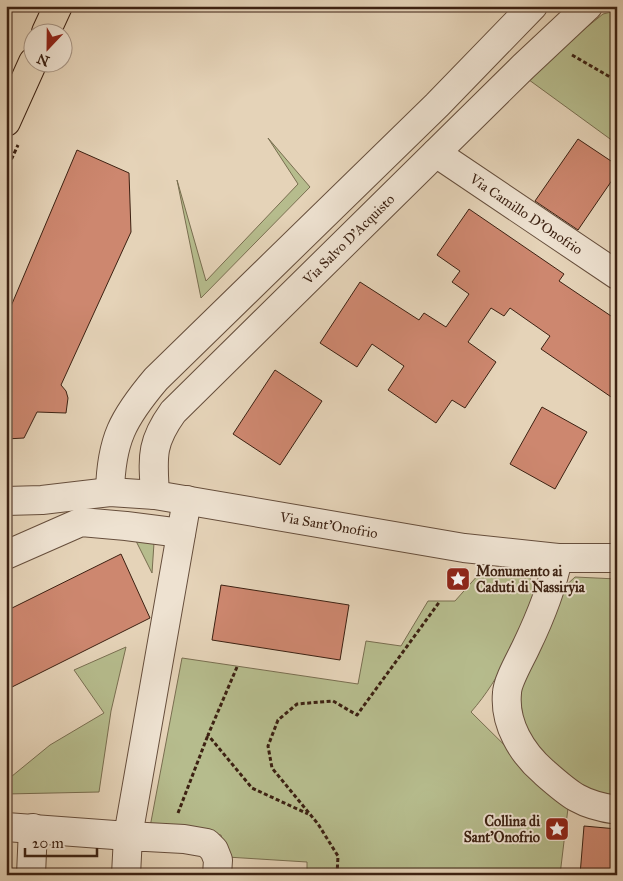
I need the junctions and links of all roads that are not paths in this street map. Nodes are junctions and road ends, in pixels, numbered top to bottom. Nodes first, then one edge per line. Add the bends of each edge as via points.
1 (58, 6) edge
2 (533, 6) edge
3 (588, 6) edge
4 (51, 22) edge
5 (28, 72) edge
6 (6, 122) edge
7 (436, 153) junction
8 (329, 210) junction
9 (354, 234) junction
10 (617, 275) edge
11 (110, 492) junction
12 (155, 495) junction
13 (42, 500) junction
14 (187, 500) junction
15 (6, 501) edge
16 (6, 517) edge
17 (181, 533) junction
18 (6, 555) edge
19 (558, 558) junction
20 (617, 558) edge
21 (617, 810) edge
22 (6, 827) edge
23 (33, 828) junction
24 (128, 836) junction
25 (31, 875) edge
26 (126, 875) edge
27 (217, 875) edge

1 - 4 main road
2 - 8 street
3 - 7 street, Via Salvo D'Acquisto
5 - 6 main road
7 - 9 street, Via Salvo D'Acquisto
7 - 10 street, Via Camillo D'Onofrio
8 - 9 street
8 - 11 street via 139,399 115,446 110,466
9 - 12 street, Via Salvo D'Acquisto via 172,412 155,446
11 - 12 street, Via Sant'Onofrio
11 - 13 street, Via Sant'Onofrio
12 - 14 street, Via Sant'Onofrio
13 - 15 street, Via Sant'Onofrio
13 - 16 street, Via Sant'Onofrio
14 - 17 street
14 - 19 street, Via Sant'Onofrio via 464,548
17 - 18 street via 81,522
17 - 24 street
19 - 20 street, Via Sant'Onofrio
19 - 21 street via 541,614 506,692 509,720 520,745 556,783 583,802
22 - 23 street
23 - 24 street
23 - 25 street
24 - 26 street
24 - 27 street via 207,843 218,860

